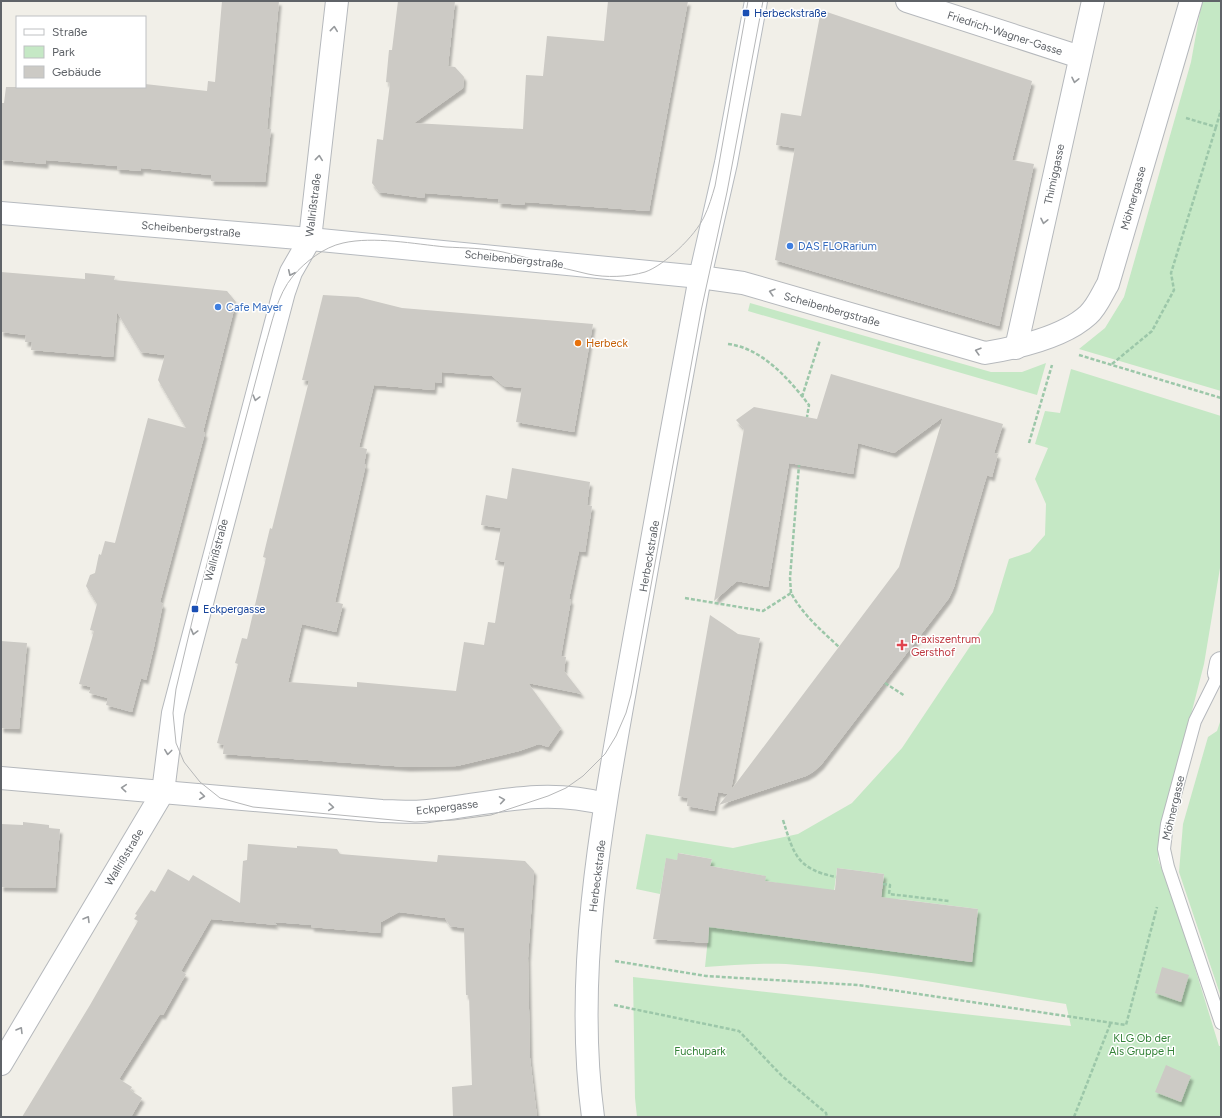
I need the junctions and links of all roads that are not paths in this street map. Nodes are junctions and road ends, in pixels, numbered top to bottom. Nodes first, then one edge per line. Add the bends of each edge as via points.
1 (337, 1) edge
2 (756, 1) edge
3 (907, 1) edge
4 (1093, 1) edge
5 (1191, 1) edge
6 (1080, 57) junction
7 (1, 213) edge
8 (310, 239) junction
9 (700, 277) junction
10 (1016, 348) junction
11 (1220, 670) edge
12 (1, 778) edge
13 (163, 792) junction
14 (605, 804) junction
15 (1221, 1023) edge
16 (1, 1064) edge
17 (593, 1117) edge

8 -> 1 street, Wallrißstraße
2 - 9 street, Herbeckstraße via 726,163
3 - 6 street, Friedrich-Wagner-Gasse
4 - 6 street, Thimiggasse
5 - 10 street, Möhnergasse via 1108,284 1089,314 1072,327
6 -> 10 street, Thimiggasse
7 - 8 street, Scheibenbergstraße
8 - 9 street, Scheibenbergstraße
8 -> 13 street, Wallrißstraße via 291,272 282,300 173,713
10 -> 9 street, Scheibenbergstraße via 985,353 743,283
9 - 14 street, Herbeckstraße
11 - 15 lane, Möhnergasse via 1196,721 1167,824 1164,850
13 -> 12 street, Eckpergasse
13 -> 14 street, Eckpergasse via 382,811 426,812 519,797 583,798
16 -> 13 street, Wallrißstraße
14 - 17 street, Herbeckstraße via 587,957 586,999

